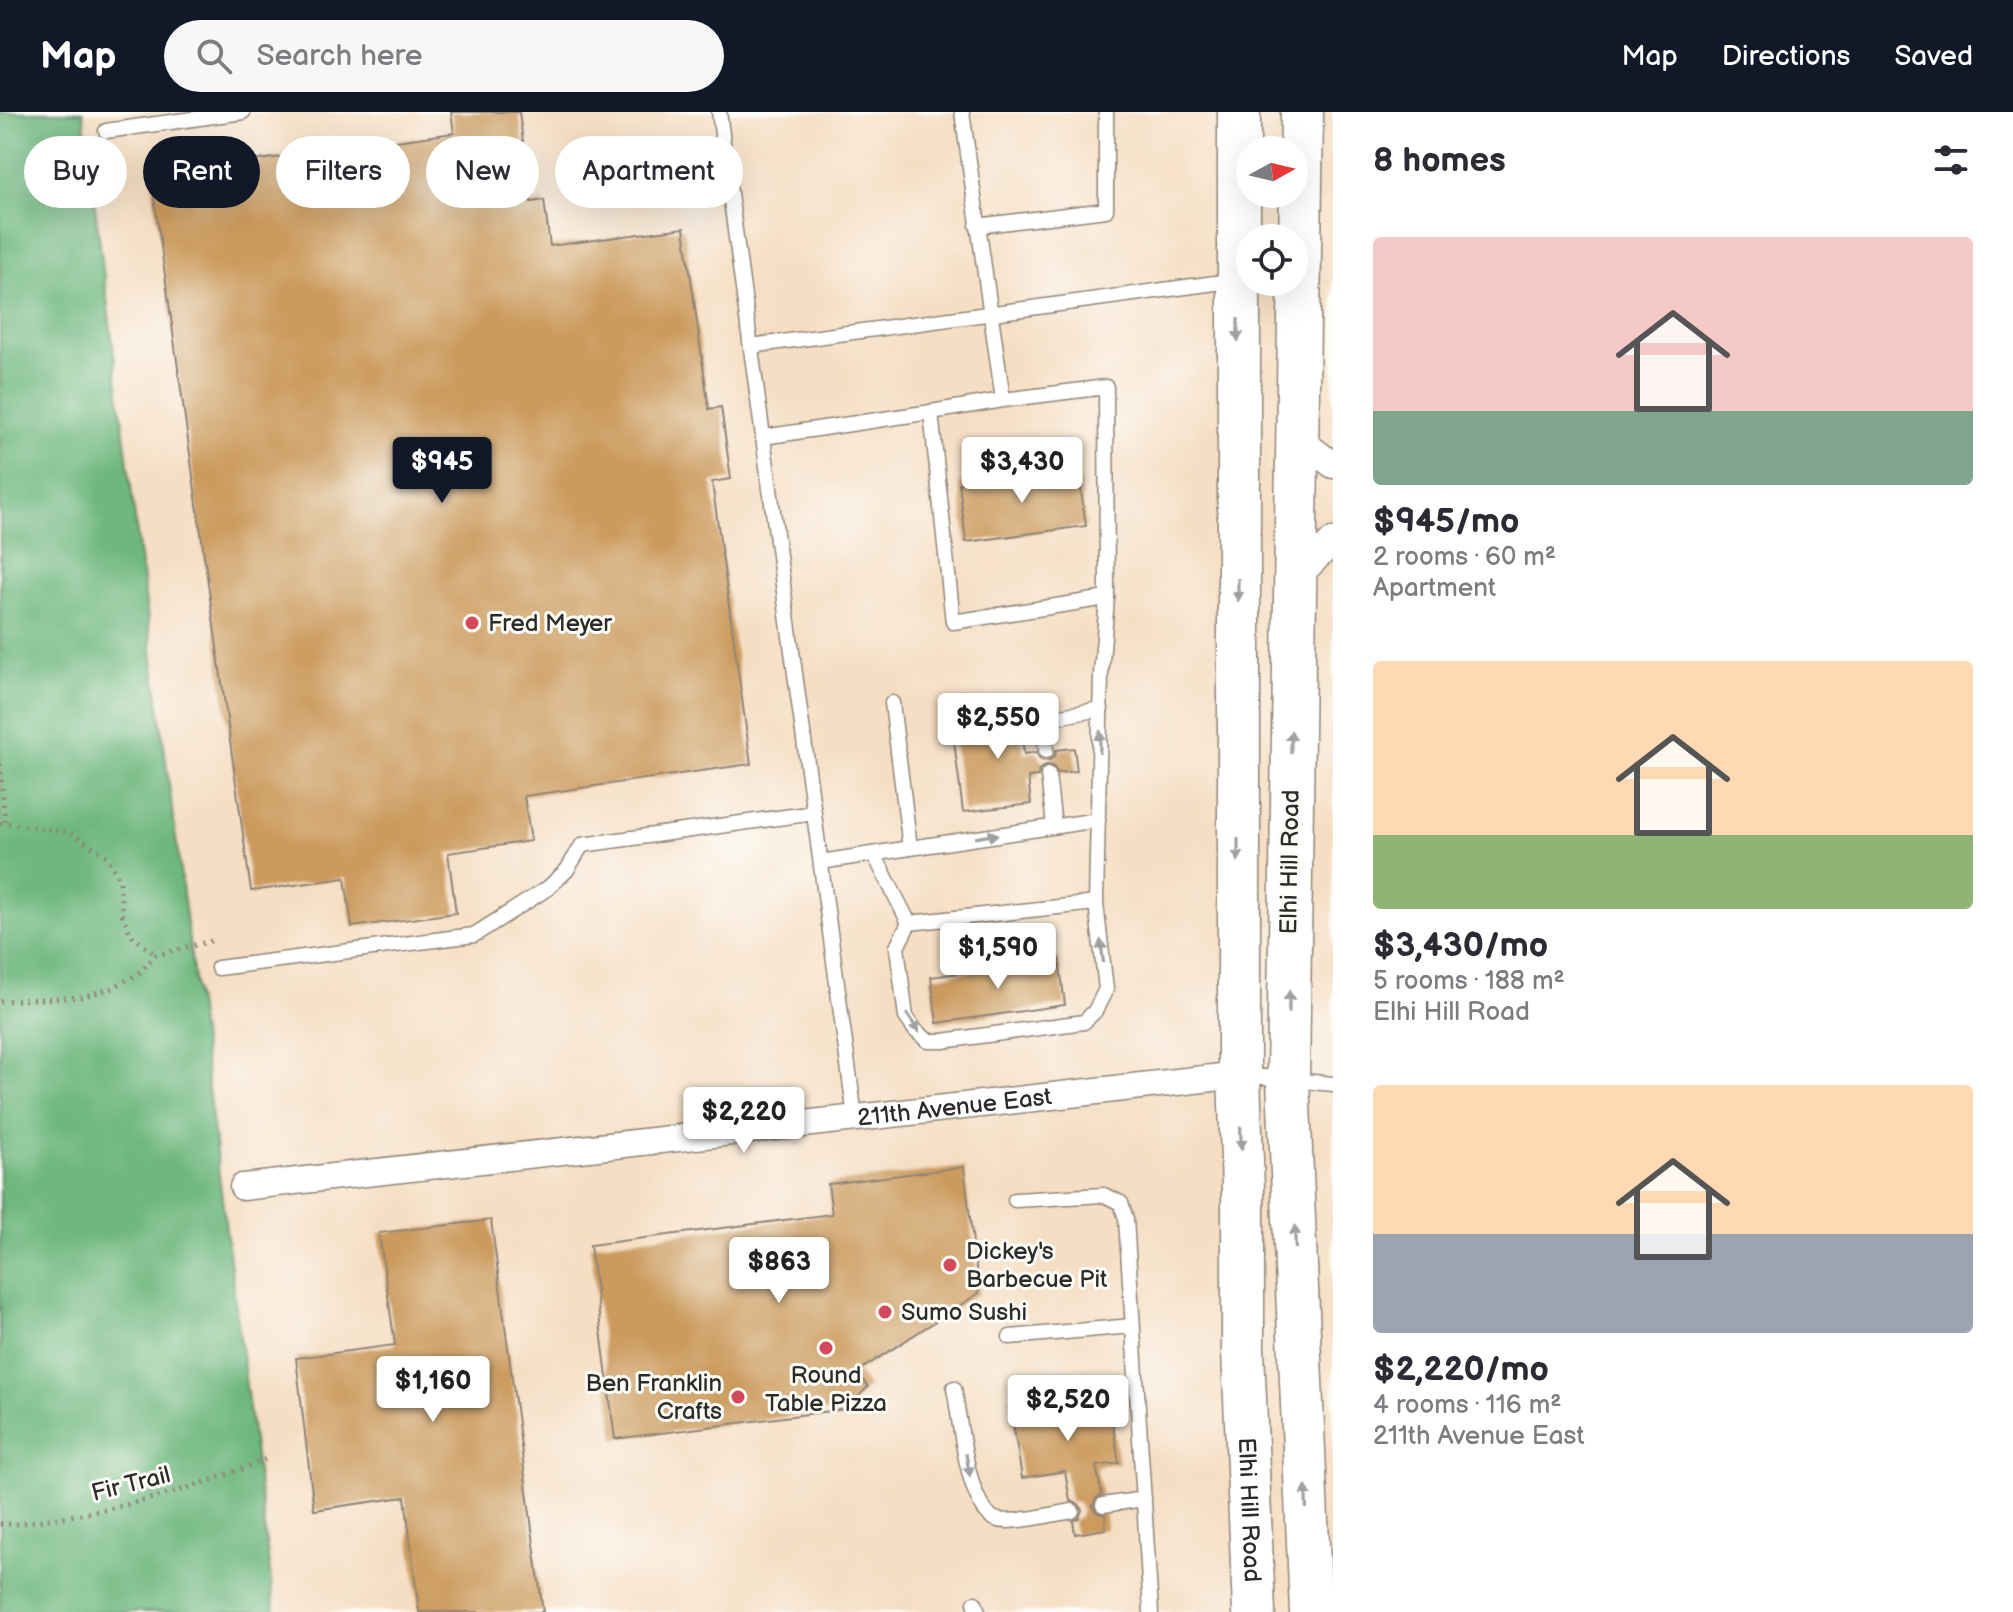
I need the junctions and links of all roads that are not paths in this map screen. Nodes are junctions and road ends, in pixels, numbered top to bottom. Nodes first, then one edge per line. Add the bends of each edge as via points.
1 (243, 112) edge
2 (719, 112) edge
3 (962, 112) edge
4 (1106, 112) edge
5 (1239, 112) edge
6 (1302, 112) edge
7 (106, 131) dead end
8 (1238, 224) edge
9 (977, 226) junction
10 (1236, 280) edge
11 (1238, 296) edge
12 (989, 312) junction
13 (751, 346) junction
14 (1003, 400) junction
15 (931, 412) junction
16 (763, 437) junction
17 (1296, 437) junction
18 (1333, 465) edge
19 (1333, 541) edge
20 (1294, 580) junction
21 (1107, 598) junction
22 (892, 703) dead end
23 (1101, 709) junction
24 (1046, 751) dead end
25 (1048, 775) dead end
26 (814, 813) junction
27 (1098, 820) junction
28 (1054, 826) junction
29 (910, 848) junction
30 (874, 854) junction
31 (821, 862) junction
32 (1096, 903) junction
33 (909, 923) junction
34 (218, 968) dead end
35 (1239, 1075) junction
36 (1288, 1080) junction
37 (1333, 1084) edge
38 (855, 1117) junction
39 (243, 1187) dead end
40 (1015, 1200) dead end
41 (1132, 1326) junction
42 (1010, 1337) dead end
43 (954, 1388) dead end
44 (1144, 1499) junction
45 (1103, 1505) dead end
46 (1072, 1511) dead end
47 (1151, 1612) edge
48 (1254, 1612) edge
49 (1311, 1612) edge

1 - 7 lane
2 - 13 lane
3 - 9 lane
4 - 9 lane via 1106,210
5 - 8 main road, Elhi Hill Road
6 - 17 main road, Elhi Hill Road
9 - 12 lane
10 - 12 lane
11 -> 35 main road, Elhi Hill Road
12 - 13 lane
12 - 14 lane
13 - 16 lane
14 - 15 lane
14 - 21 lane via 1106,387
15 - 16 lane
15 - 21 lane via 953,622
16 - 26 lane
17 - 18 street
17 - 20 main road, Elhi Hill Road
19 - 20 street
36 -> 20 main road, Elhi Hill Road
21 - 23 lane
22 - 29 lane
23 - 24 lane via 1055,717 1044,728
27 -> 23 lane
25 - 28 lane
26 - 31 lane
26 - 34 lane via 582,845 548,888 474,935
27 - 28 lane
27 - 32 lane
29 -> 28 lane
29 - 30 lane
30 - 31 lane
30 - 33 lane
31 - 38 lane
32 - 33 lane
33 -> 32 lane via 897,947 906,1017 928,1041 943,1041 1084,1022 1106,989
35 - 36 lane
35 - 38 street, 211th Avenue East
35 -> 48 main road, Elhi Hill Road
36 - 37 lane
49 -> 36 main road, Elhi Hill Road
38 - 39 street, 211th Avenue East
40 - 41 lane via 1104,1195 1121,1203
41 - 42 lane
41 - 44 lane
43 -> 46 lane via 973,1492 986,1514 999,1521
44 - 45 lane
44 - 47 lane

